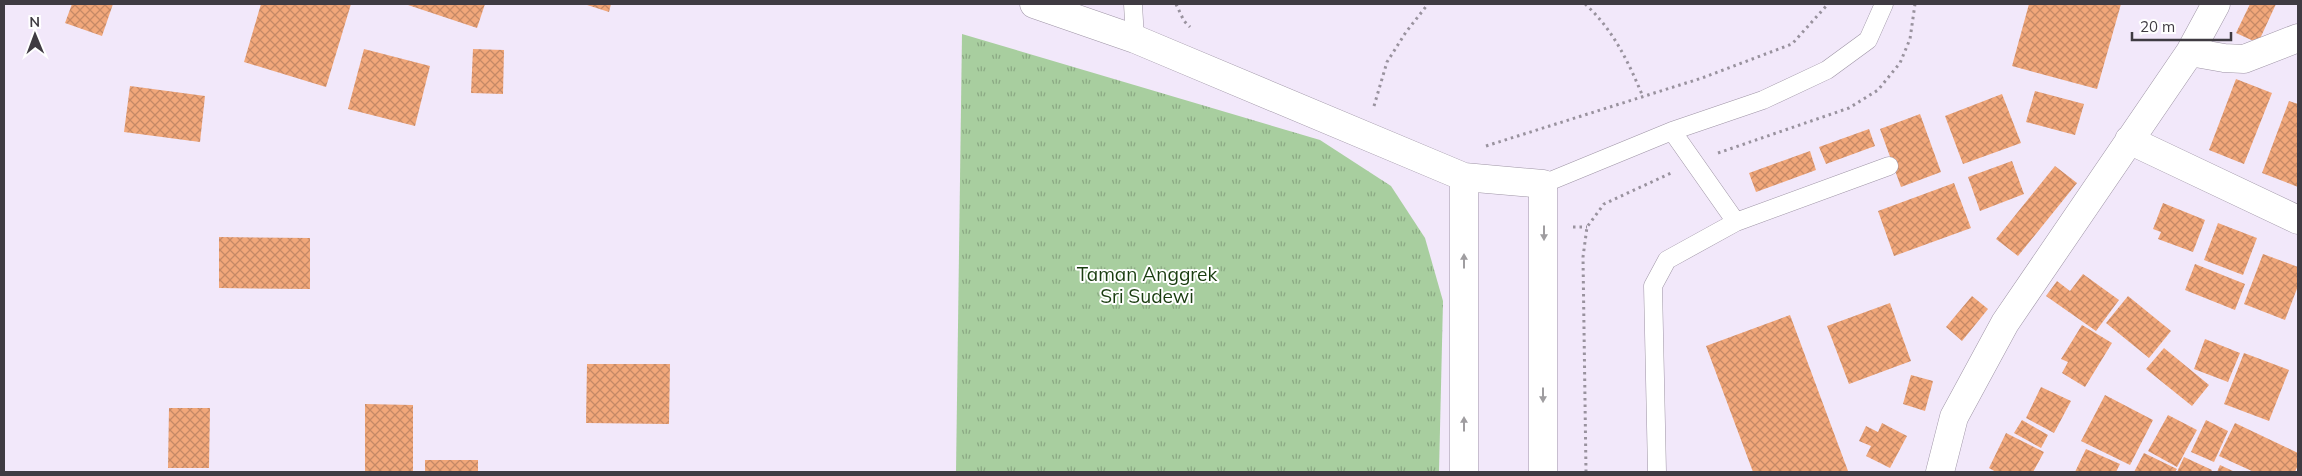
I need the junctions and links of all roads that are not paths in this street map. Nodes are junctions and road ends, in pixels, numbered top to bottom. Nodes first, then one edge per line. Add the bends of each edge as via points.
1 (1034, 4) edge
2 (1133, 4) edge
3 (1884, 4) edge
4 (2216, 4) edge
5 (2298, 38) edge
6 (1135, 39) junction
7 (2190, 52) junction
8 (1672, 131) junction
9 (2129, 140) junction
10 (1889, 166) dead end
11 (1464, 177) junction
12 (1543, 184) junction
13 (2298, 220) edge
14 (1736, 222) junction
15 (1464, 472) edge
16 (1543, 472) edge
17 (1657, 472) edge
18 (1940, 472) edge

1 - 6 main road
2 - 6 lane
3 - 8 lane via 1868,40 1827,70 1763,100
4 - 7 main road
5 - 7 main road via 2244,59
6 - 11 main road
7 - 9 main road
8 - 12 lane
8 - 14 lane
9 - 13 main road
9 - 18 main road via 2005,323 1954,417
10 - 14 lane
11 - 12 main road
15 -> 11 main road
12 -> 16 main road
14 - 17 lane via 1667,260 1653,286

